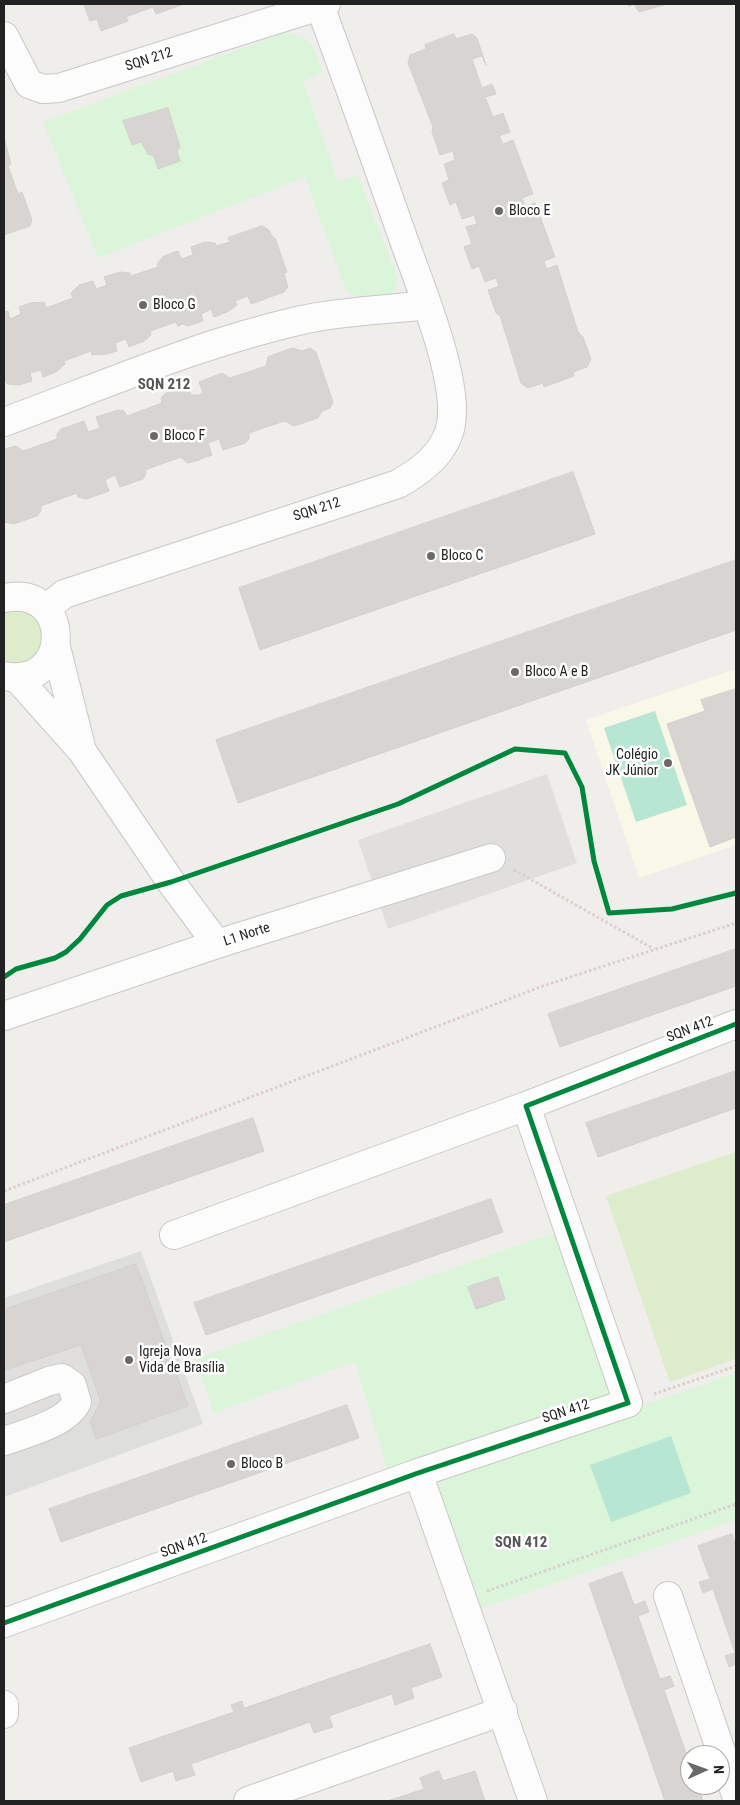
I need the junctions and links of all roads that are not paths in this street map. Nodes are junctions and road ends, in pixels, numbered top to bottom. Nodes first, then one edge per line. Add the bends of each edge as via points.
1 (323, 5) edge
2 (4, 36) edge
3 (427, 305) junction
4 (4, 422) edge
5 (4, 598) edge
6 (46, 609) junction
7 (56, 646) junction
8 (10, 677) edge
9 (82, 751) junction
10 (491, 858) road end
11 (217, 944) junction
12 (4, 1016) edge
13 (736, 1024) edge
14 (526, 1106) junction
15 (174, 1235) dead end
16 (4, 1400) edge
17 (4, 1441) edge
18 (418, 1473) junction
19 (668, 1596) dead end
20 (4, 1623) edge
21 (4, 1705) edge
22 (503, 1711) junction
23 (4, 1714) edge
24 (736, 1794) edge
25 (248, 1801) edge
26 (533, 1801) edge

1 - 2 street, SQN 212 via 51,89 29,84
1 - 3 street, SQN 212
3 - 4 street via 304,319 246,334
3 - 6 street, SQN 212 via 450,384 452,409 451,426 440,450 421,471 398,484 64,594
5 - 6 street via 27,597
6 - 7 street via 54,620
7 - 8 street via 42,669 30,675
7 - 9 street
8 - 9 street
9 - 11 street
10 - 11 street, L1 Norte
11 - 12 street, L1 Norte
13 - 14 street, SQN 412
14 - 15 street, SQN 412
14 - 18 street, SQN 412 via 628,1403
16 - 17 street via 62,1378 72,1385 77,1402 73,1411 64,1416
18 - 20 street, SQN 412
18 - 22 street
19 - 24 street
21 - 23 street
22 - 25 street
22 - 26 street

